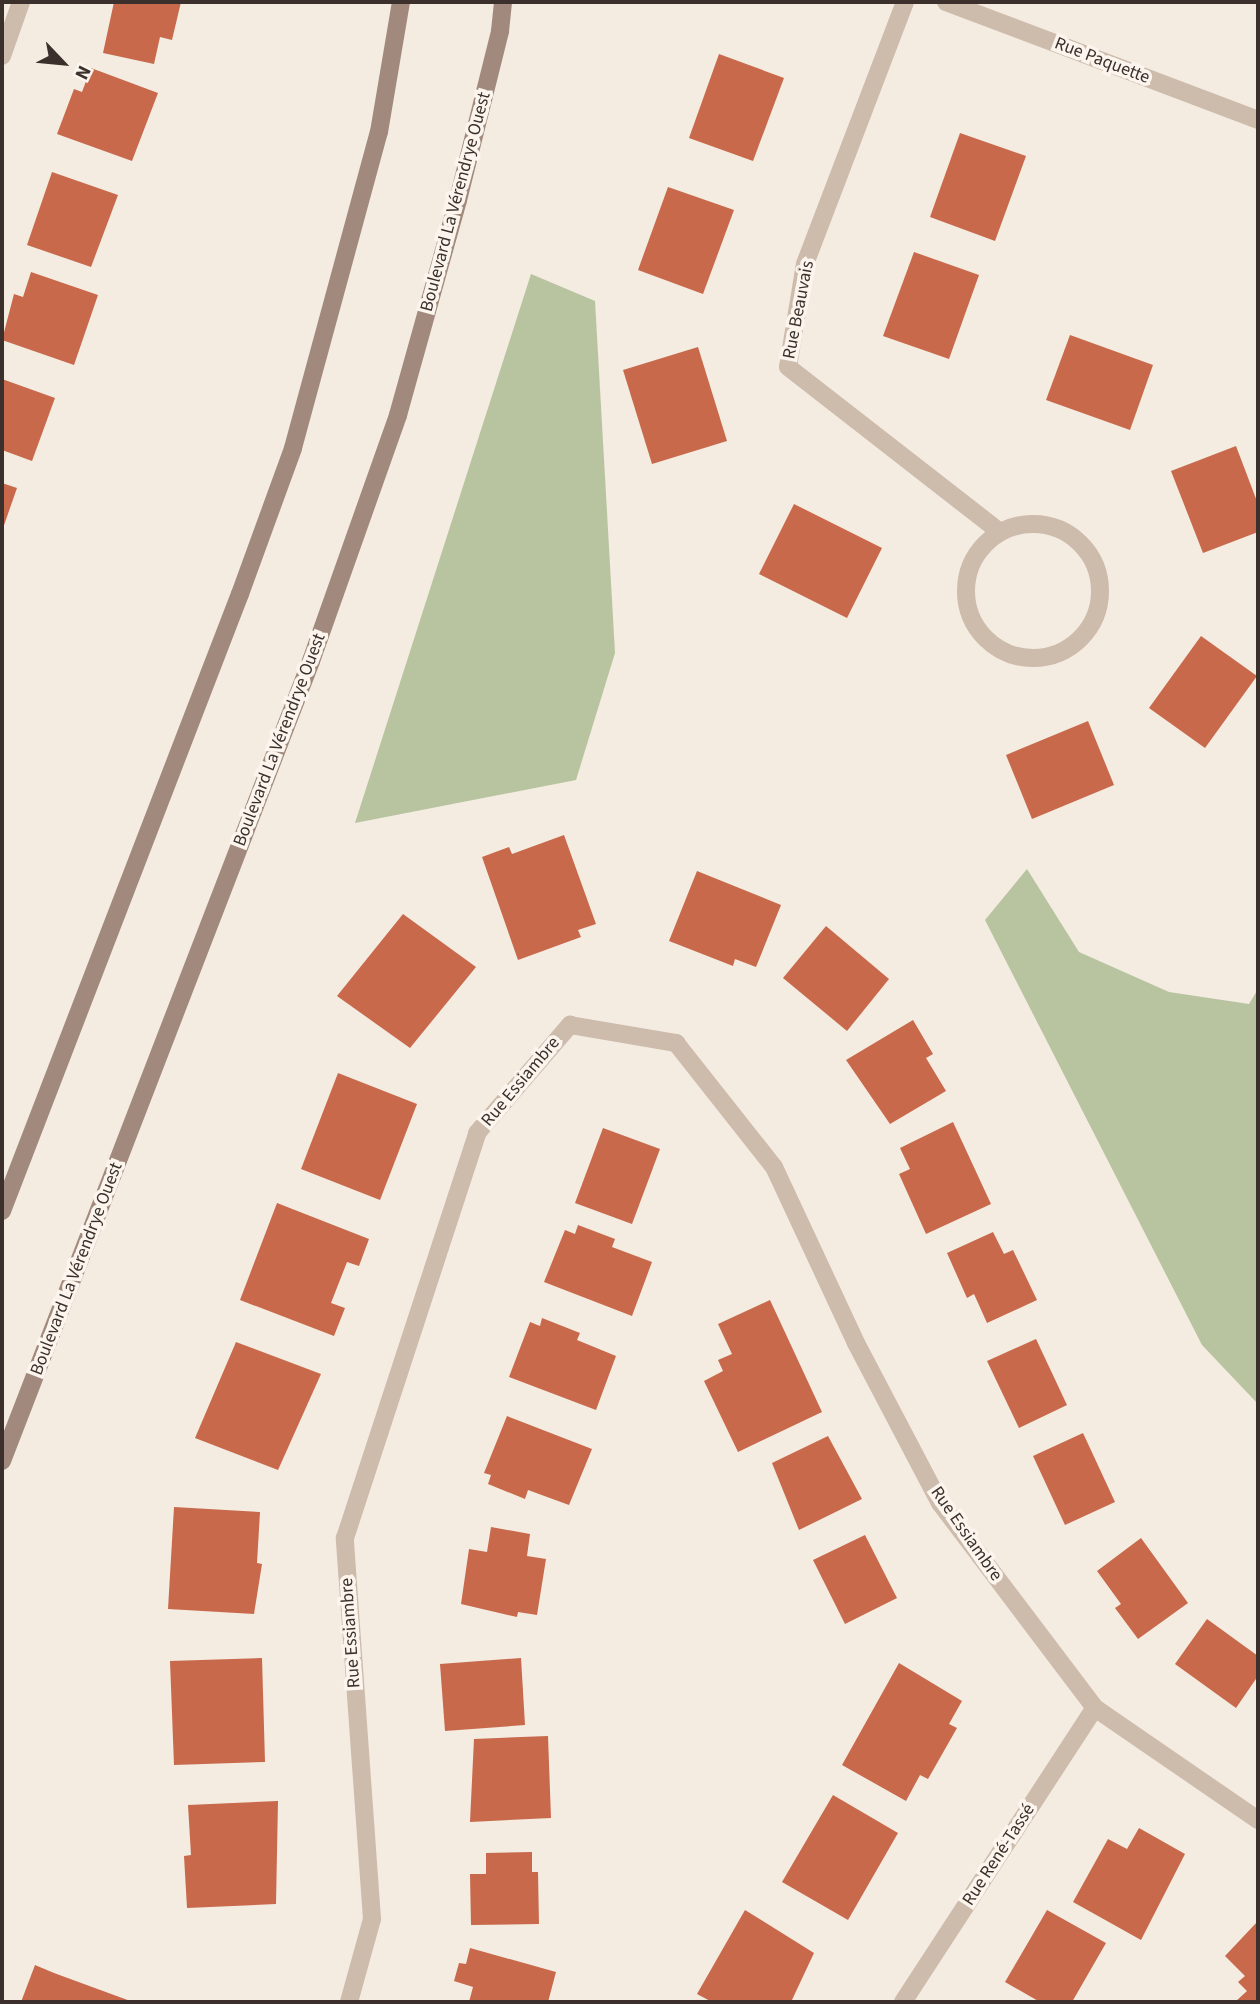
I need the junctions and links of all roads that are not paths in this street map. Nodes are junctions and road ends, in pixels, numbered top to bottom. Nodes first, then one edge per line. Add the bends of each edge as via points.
1 (21, 2) edge
2 (401, 2) edge
3 (503, 2) edge
4 (905, 2) edge
5 (946, 2) edge
6 (2, 56) edge
7 (1258, 120) edge
8 (1000, 531) junction
9 (2, 1210) edge
10 (2, 1461) edge
11 (1095, 1708) junction
12 (1258, 1820) edge
13 (349, 2002) edge
14 (903, 2002) edge

1 - 6 street
2 - 9 main road via 379,131 293,448
3 - 10 main road, Boulevard La Vérendrye Ouest via 500,31 458,200 398,415 311,662
4 - 8 street, Rue Beauvais via 805,264 788,367
5 - 7 street, Rue Paquette
8 - 8 street via 1031,523 1063,529 1088,550 1100,581 1097,613 1080,640 1051,657 1019,658 989,644 970,617 965,585 976,554
11 - 12 street, Rue Essiambre
11 - 13 street, Rue Essiambre via 940,1503 856,1343 774,1167 676,1043 570,1025 477,1133 345,1538 372,1919
11 - 14 street, Rue René-Tassé

